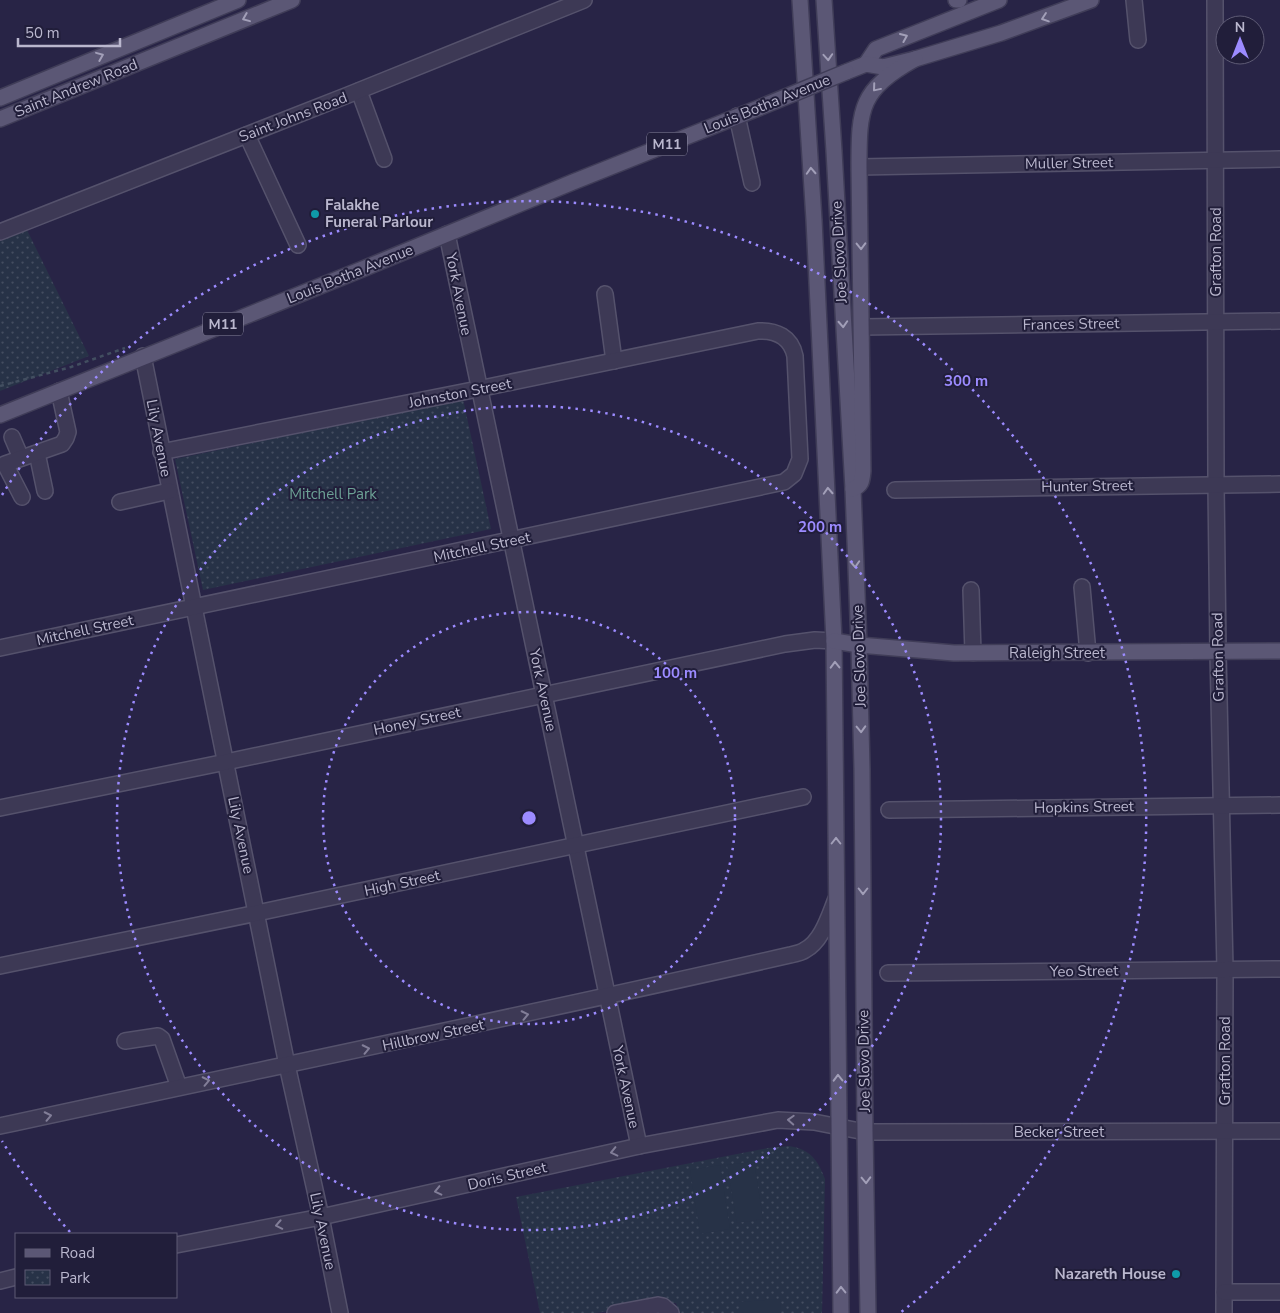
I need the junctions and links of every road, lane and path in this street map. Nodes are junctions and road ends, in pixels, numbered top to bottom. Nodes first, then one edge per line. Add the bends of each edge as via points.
1 (238, 0) edge
2 (292, 0) edge
3 (584, 0) edge
4 (800, 0) edge
5 (999, 0) edge
6 (1091, 0) edge
7 (1134, 0) edge
8 (1215, 0) edge
9 (827, 3) edge
10 (802, 31) junction
11 (1138, 40) dead end
12 (915, 59) junction
13 (866, 64) junction
14 (55, 75) junction
15 (0, 86) edge
16 (359, 91) junction
17 (0, 98) edge
18 (738, 116) junction
19 (0, 119) edge
20 (247, 135) junction
21 (384, 159) dead end
22 (1280, 159) edge
23 (1216, 160) junction
24 (859, 167) junction
25 (752, 183) dead end
26 (0, 232) edge
27 (447, 234) junction
28 (298, 245) dead end
29 (605, 294) dead end
30 (1280, 321) edge
31 (1215, 322) junction
32 (862, 327) junction
33 (758, 331) joint
34 (126, 347) dead end
35 (143, 356) junction
36 (614, 361) junction
37 (0, 386) edge
38 (478, 389) junction
39 (59, 391) junction
40 (0, 415) edge
41 (12, 437) dead end
42 (161, 452) junction
43 (37, 453) junction
44 (21, 458) junction
45 (3, 460) edge
46 (1216, 484) junction
47 (1280, 484) edge
48 (853, 489) junction
49 (895, 490) dead end
50 (45, 491) dead end
51 (169, 491) junction
52 (22, 497) dead end
53 (120, 502) dead end
54 (511, 541) junction
55 (1082, 587) dead end
56 (971, 590) dead end
57 (193, 607) junction
58 (834, 642) junction
59 (859, 645) junction
60 (0, 648) edge
61 (1280, 651) edge
62 (1218, 652) junction
63 (973, 653) junction
64 (1088, 653) junction
65 (544, 694) junction
66 (226, 762) junction
67 (803, 797) dead end
68 (1222, 806) junction
69 (1280, 806) edge
70 (0, 808) edge
71 (888, 810) dead end
72 (575, 846) junction
73 (836, 899) junction
74 (257, 913) junction
75 (0, 966) edge
76 (1224, 969) junction
77 (1280, 969) edge
78 (888, 973) dead end
79 (606, 997) junction
80 (125, 1041) dead end
81 (287, 1065) junction
82 (179, 1087) junction
83 (0, 1126) edge
84 (839, 1127) junction
85 (1280, 1131) edge
86 (865, 1132) junction
87 (1225, 1132) junction
88 (639, 1146) junction
89 (321, 1217) junction
90 (178, 1245) edge
91 (15, 1277) edge
92 (0, 1281) edge
93 (1224, 1292) junction
94 (1280, 1292) edge
95 (668, 1310) edge
96 (340, 1313) edge
97 (615, 1313) edge
98 (841, 1313) edge
99 (868, 1313) edge
100 (1224, 1313) edge

14 -> 1 main road, Saint Andrew Road
2 -> 19 main road, Saint Andrew Road
3 - 16 street, Saint Johns Road
4 - 10 main road, Joe Slovo Drive
13 -> 5 main road, Louis Botha Avenue / M11 via 876,49
6 -> 12 main road, Louis Botha Avenue / M11 via 1001,33
7 - 11 street
8 - 23 street, Grafton Road
9 - 10 main road
9 -> 48 main road, Joe Slovo Drive
58 -> 10 main road, Joe Slovo Drive
12 - 13 main road, Louis Botha Avenue / M11 via 883,67
12 -> 24 main road via 885,78 866,101 859,133
13 - 18 main road, Louis Botha Avenue / M11, bridge
14 - 15 main road via 26,84
14 - 17 main road, Saint Andrew Road
16 - 20 street, Saint Johns Road
16 - 21 street
18 - 25 street
18 - 27 main road, Louis Botha Avenue / M11
20 - 26 street, Saint Johns Road
20 - 28 street
22 - 23 street, Muller Street
23 - 24 street, Muller Street
23 - 31 street, Grafton Road
24 -> 32 main road
27 - 35 main road, Louis Botha Avenue / M11
27 - 38 street, York Avenue
29 - 36 street
30 - 31 street, Frances Street
31 - 32 street, Frances Street
31 - 46 street, Grafton Road
32 - 48 main road via 863,471 860,486
33 - 36 street, Johnston Street
33 - 54 street, Mitchell Street via 768,330 784,336 790,341 795,356 800,452 798,467 788,480
34 - 37 path via 71,367
35 - 39 main road, Louis Botha Avenue / M11
35 - 42 street, Lily Avenue
36 - 38 street, Johnston Street
38 - 42 street, Johnston Street
38 - 54 street, York Avenue
39 - 40 main road, Louis Botha Avenue / M11
39 - 43 street via 68,432 66,438 62,444
41 - 44 street
42 - 51 street, Lily Avenue
43 - 44 street
43 - 50 street
44 - 45 street
45 - 52 street
46 - 47 street, Hunter Street
46 - 49 street, Hunter Street
46 - 62 street, Grafton Road
48 -> 59 main road, Joe Slovo Drive
51 - 53 street
51 - 57 street, Lily Avenue
54 - 57 street, Mitchell Street
54 - 65 street, York Avenue
55 - 64 street
56 - 63 street
57 - 60 street, Mitchell Street
57 - 66 street, Lily Avenue
58 - 59 main road, Raleigh Street
58 - 65 street, Honey Street via 815,640 785,644
73 -> 58 main road, Joe Slovo Drive
59 - 63 main road, Raleigh Street
59 -> 86 main road, Joe Slovo Drive
61 - 62 main road, Raleigh Street
62 - 64 main road, Raleigh Street
62 - 68 street, Grafton Road
63 - 64 main road, Raleigh Street
65 - 66 street, Honey Street
65 - 72 street, York Avenue
66 - 70 street, Honey Street
66 - 74 street, Lily Avenue
67 - 72 street, High Street
68 - 69 street, Hopkins Street
68 - 71 street, Hopkins Street
68 - 76 street, Grafton Road
72 - 74 street, High Street
72 - 79 street, York Avenue
73 - 79 street, Hillbrow Street via 818,938 804,951
84 -> 73 main road, Joe Slovo Drive
74 - 75 street, High Street
74 - 81 street, Lily Avenue
76 - 77 street, Yeo Street
76 - 78 street, Yeo Street
76 - 87 street, Grafton Road
81 -> 79 street, Hillbrow Street
79 - 88 street, York Avenue
80 - 82 street via 162,1038
82 -> 81 street, Hillbrow Street
81 - 89 street, Lily Avenue
83 -> 82 street, Hillbrow Street
84 - 86 street, Becker Street
84 -> 88 street, Doris Street via 778,1120
98 -> 84 main road, Joe Slovo Drive
85 - 87 street, Becker Street
86 - 87 street, Becker Street
86 -> 99 main road, Joe Slovo Drive
87 - 93 street, Grafton Road
88 -> 89 street, Doris Street
89 -> 90 street, Doris Street
89 - 96 street, Lily Avenue
91 - 92 street
93 - 94 street
93 - 100 street, Grafton Road
95 - 97 street via 658,1305

